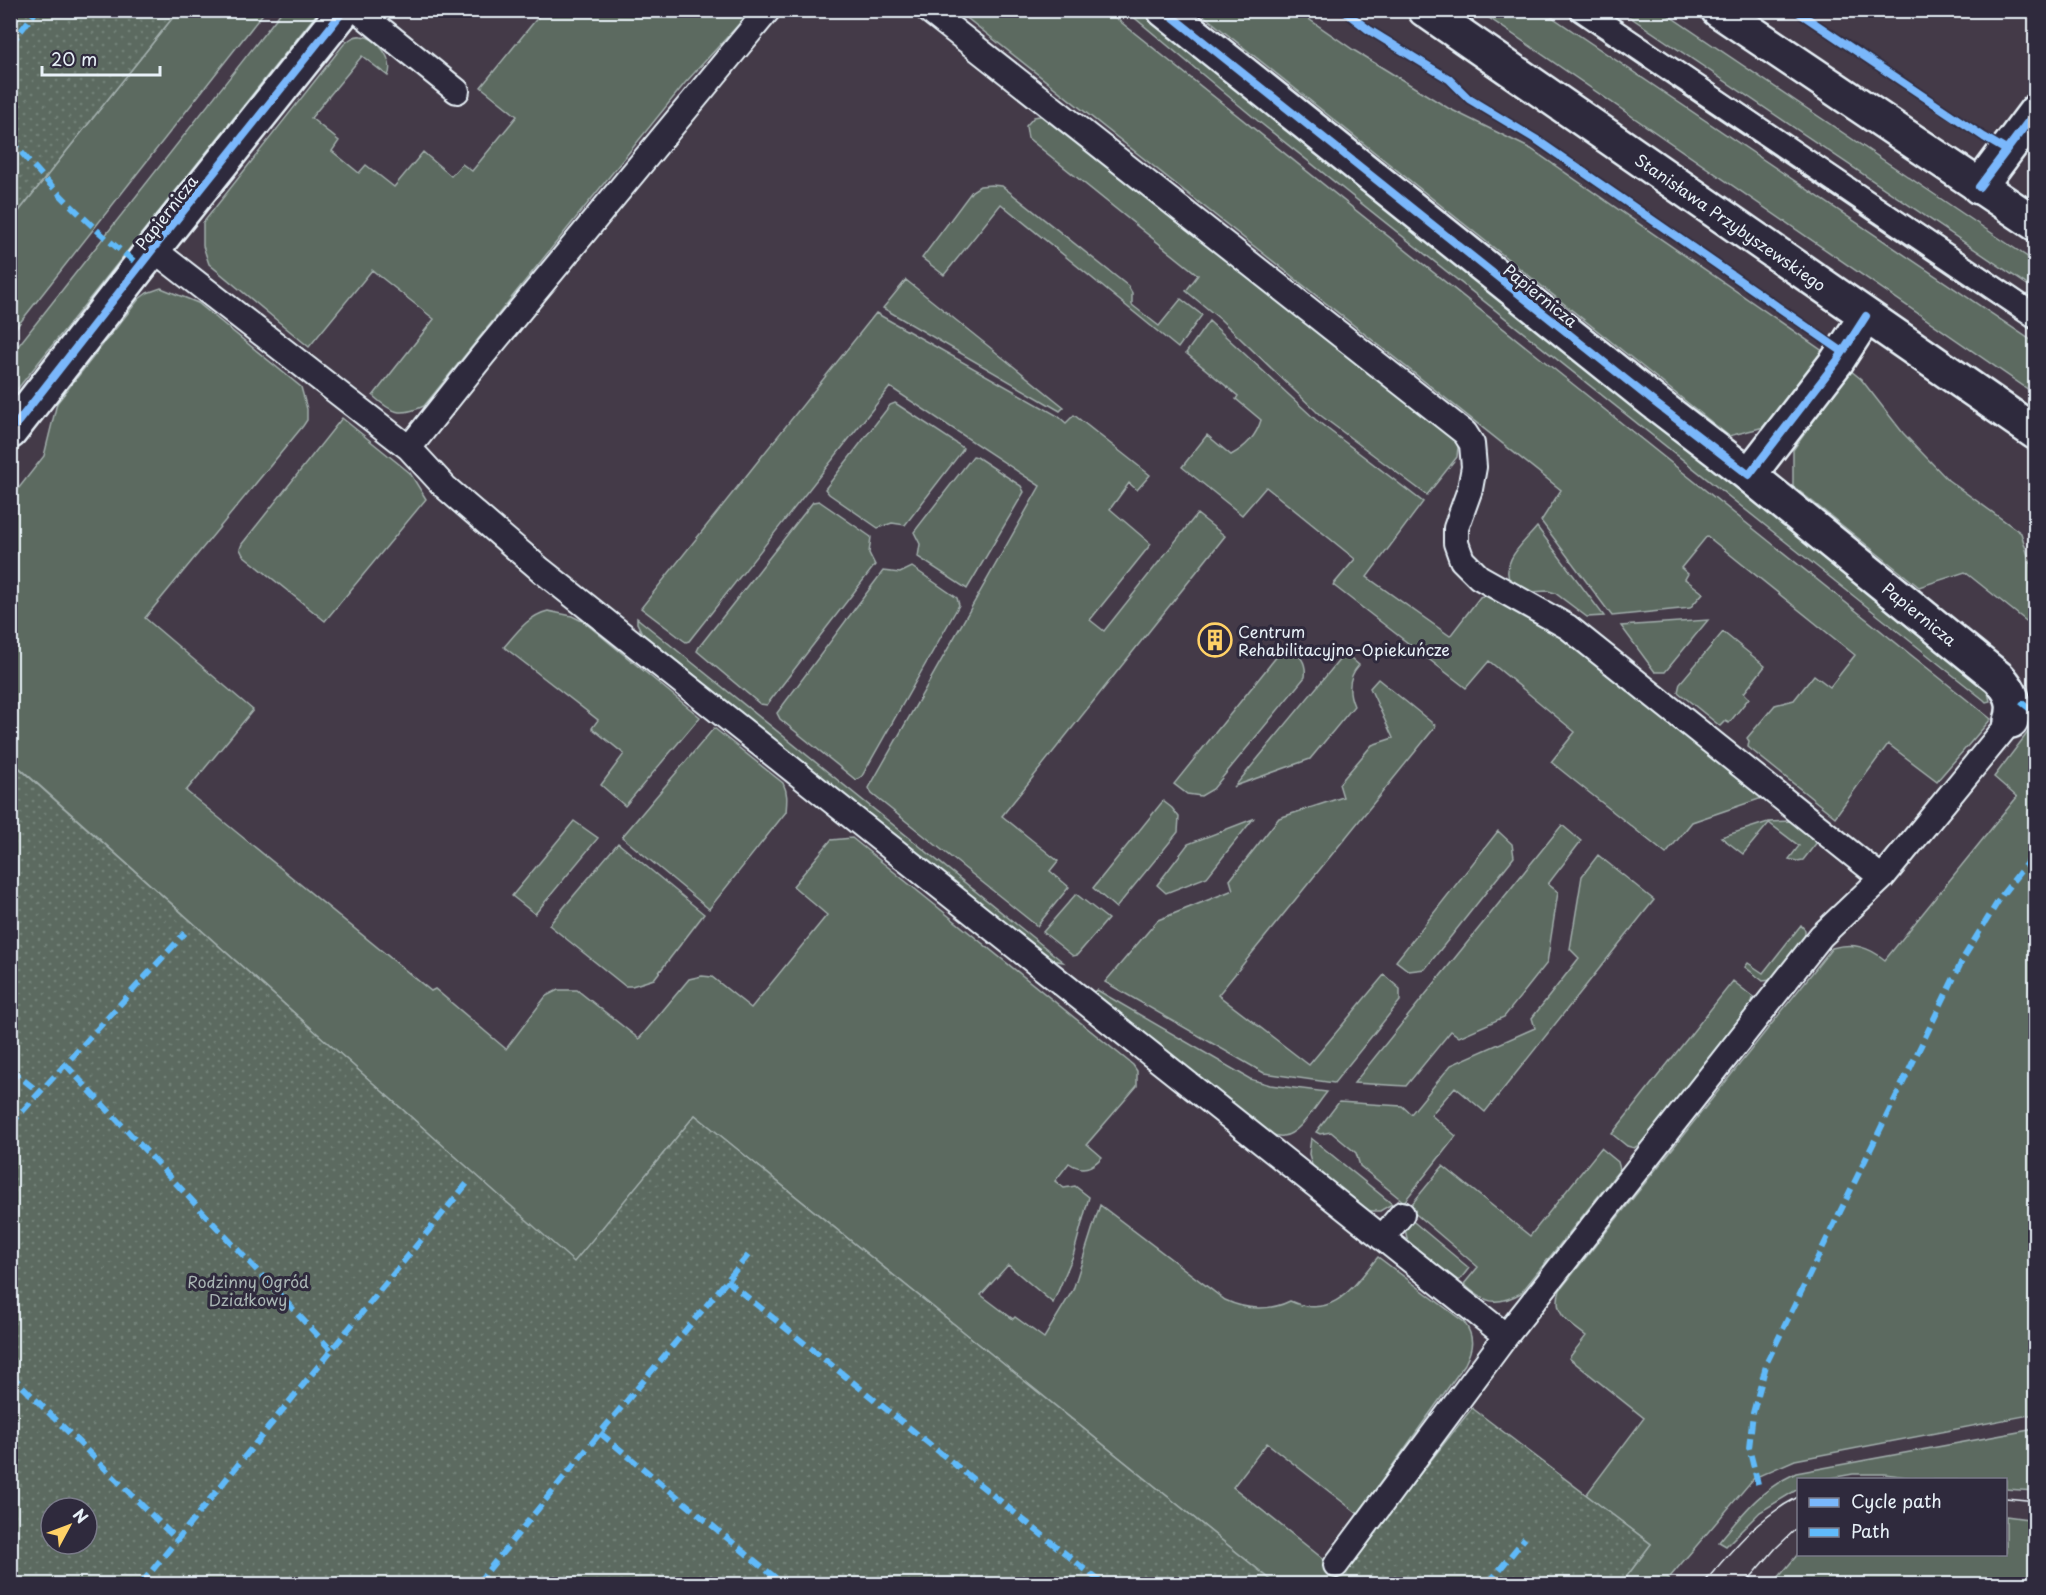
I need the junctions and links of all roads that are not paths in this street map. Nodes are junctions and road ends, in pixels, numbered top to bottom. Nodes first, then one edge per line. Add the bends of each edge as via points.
1 (344, 10) edge
2 (357, 10) edge
3 (768, 10) edge
4 (928, 10) edge
5 (1164, 10) edge
6 (1425, 10) edge
7 (1582, 10) edge
8 (1718, 10) edge
9 (457, 91) dead end
10 (2036, 111) edge
11 (1979, 187) junction
12 (2036, 224) edge
13 (153, 249) junction
14 (1866, 316) junction
15 (2036, 317) edge
16 (10, 432) edge
17 (2036, 434) edge
18 (409, 448) junction
19 (1749, 475) junction
20 (2011, 721) joint
21 (1881, 878) junction
22 (1402, 1214) dead end
23 (1382, 1238) junction
24 (1506, 1336) junction
25 (1336, 1565) dead end

1 - 13 street, Papiernicza
2 - 9 lane
3 - 18 lane
4 - 21 lane via 1465,433 1472,444 1474,467 1456,528 1462,560 1479,577 1568,627
5 - 19 street, Papiernicza
6 - 14 street, Stanisława Przybyszewskiego
7 - 15 lane
8 - 11 street
10 - 11 street
11 - 12 street
13 - 16 street, Papiernicza
13 - 18 lane
14 - 17 street, Stanisława Przybyszewskiego
14 - 19 street via 1837,361
18 - 23 lane via 446,487 542,570
19 - 20 street, Papiernicza via 1999,678 2013,700
20 - 21 lane
21 - 24 lane via 1821,936
22 - 23 lane
23 - 24 lane
24 - 25 lane

